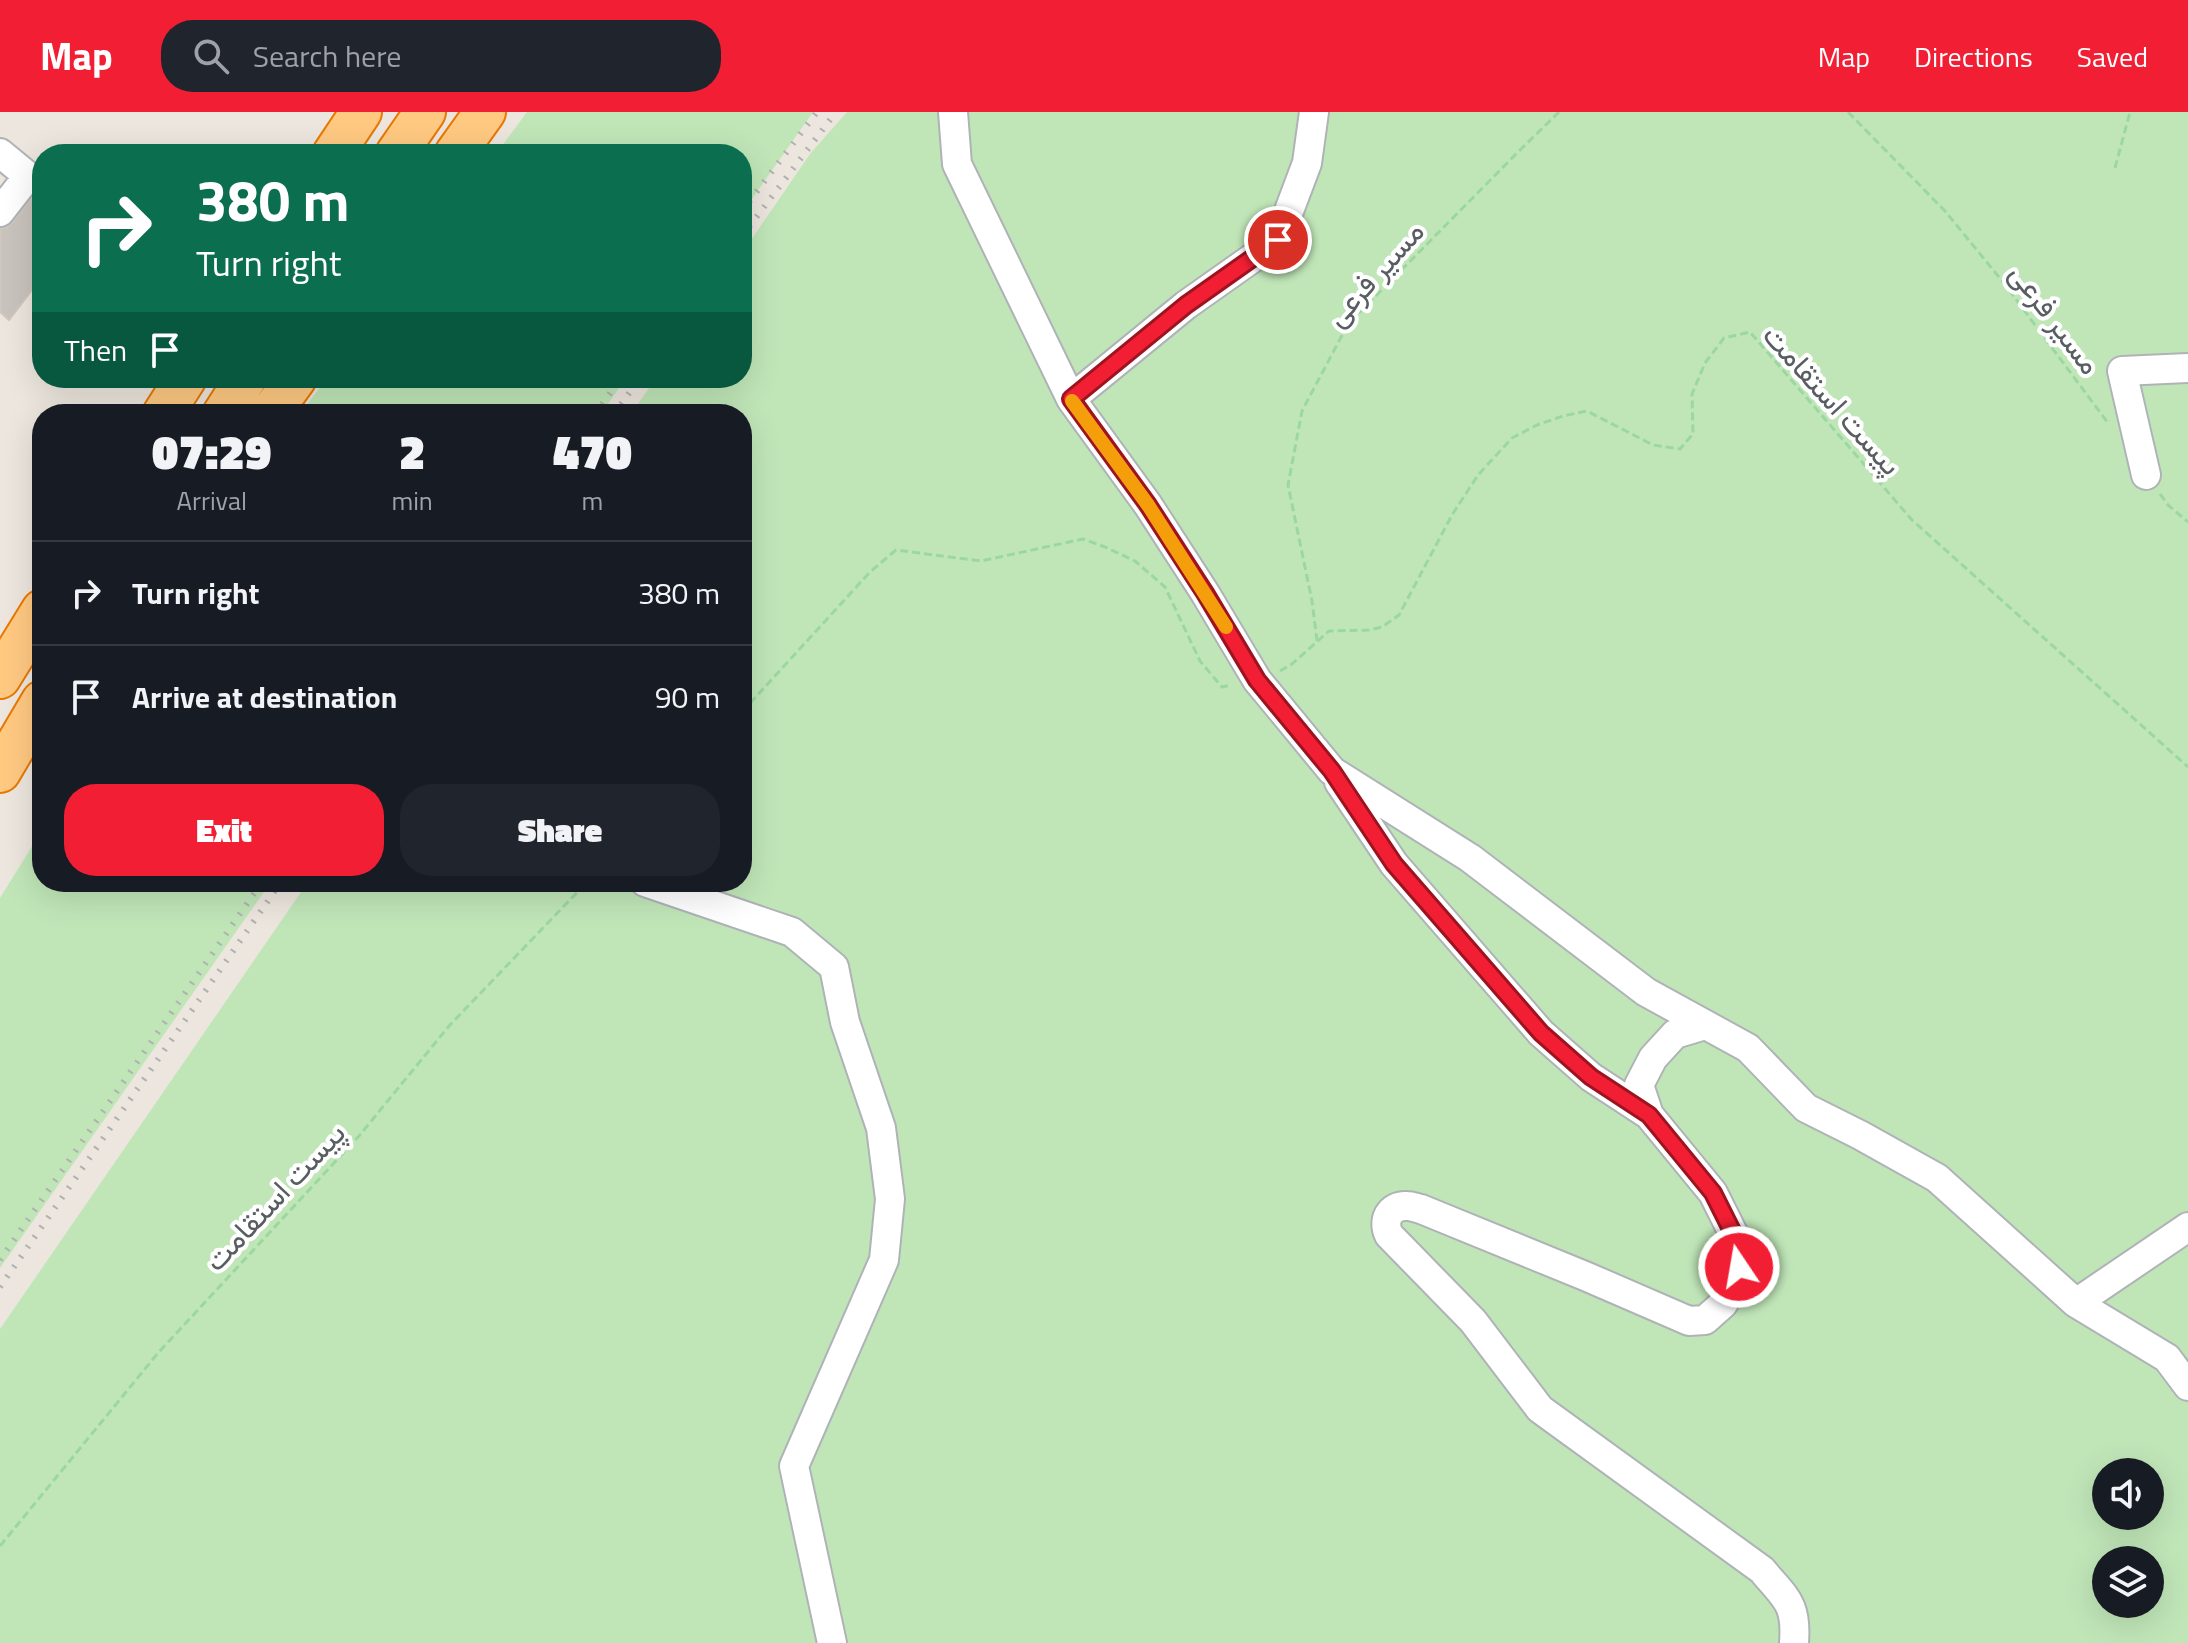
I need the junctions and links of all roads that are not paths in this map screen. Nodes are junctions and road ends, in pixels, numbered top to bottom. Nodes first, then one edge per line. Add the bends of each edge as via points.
1 (361, 112) edge
2 (425, 112) edge
3 (485, 112) edge
4 (953, 112) edge
5 (1314, 112) edge
6 (340, 144) edge
7 (403, 144) edge
8 (462, 144) edge
9 (0, 153) edge
10 (0, 212) edge
11 (2188, 368) edge
12 (1071, 399) junction
13 (2146, 475) road end
14 (32, 626) edge
15 (0, 678) edge
16 (32, 718) edge
17 (1332, 771) junction
18 (0, 772) edge
19 (674, 892) edge
20 (1705, 1025) junction
21 (1649, 1115) junction
22 (2188, 1227) edge
23 (2076, 1303) junction
24 (2188, 1386) edge
25 (832, 1643) edge
26 (1794, 1643) edge

1 - 6 highway
2 - 7 highway
3 - 8 highway
4 - 12 street via 957,164
5 - 12 street via 1307,163 1278,240 1186,305
9 - 10 street via 28,176
11 - 13 street via 2122,371
12 - 17 street via 1148,505 1257,680
14 - 15 highway
16 - 18 highway
17 - 20 street via 1470,858 1646,992
17 - 21 street via 1394,864 1541,1033 1591,1077
19 - 25 street via 792,932 834,967 845,1022 881,1128 890,1199 884,1260 794,1466
20 - 21 street via 1675,1034 1653,1058 1639,1085
20 - 23 street via 1748,1048 1806,1108 1937,1178
21 - 26 street via 1713,1193 1737,1241 1735,1284 1705,1320 1689,1321 1421,1209 1393,1209 1385,1228 1473,1321 1540,1409 1762,1570 1791,1604
22 - 23 street
23 - 24 street via 2167,1358

